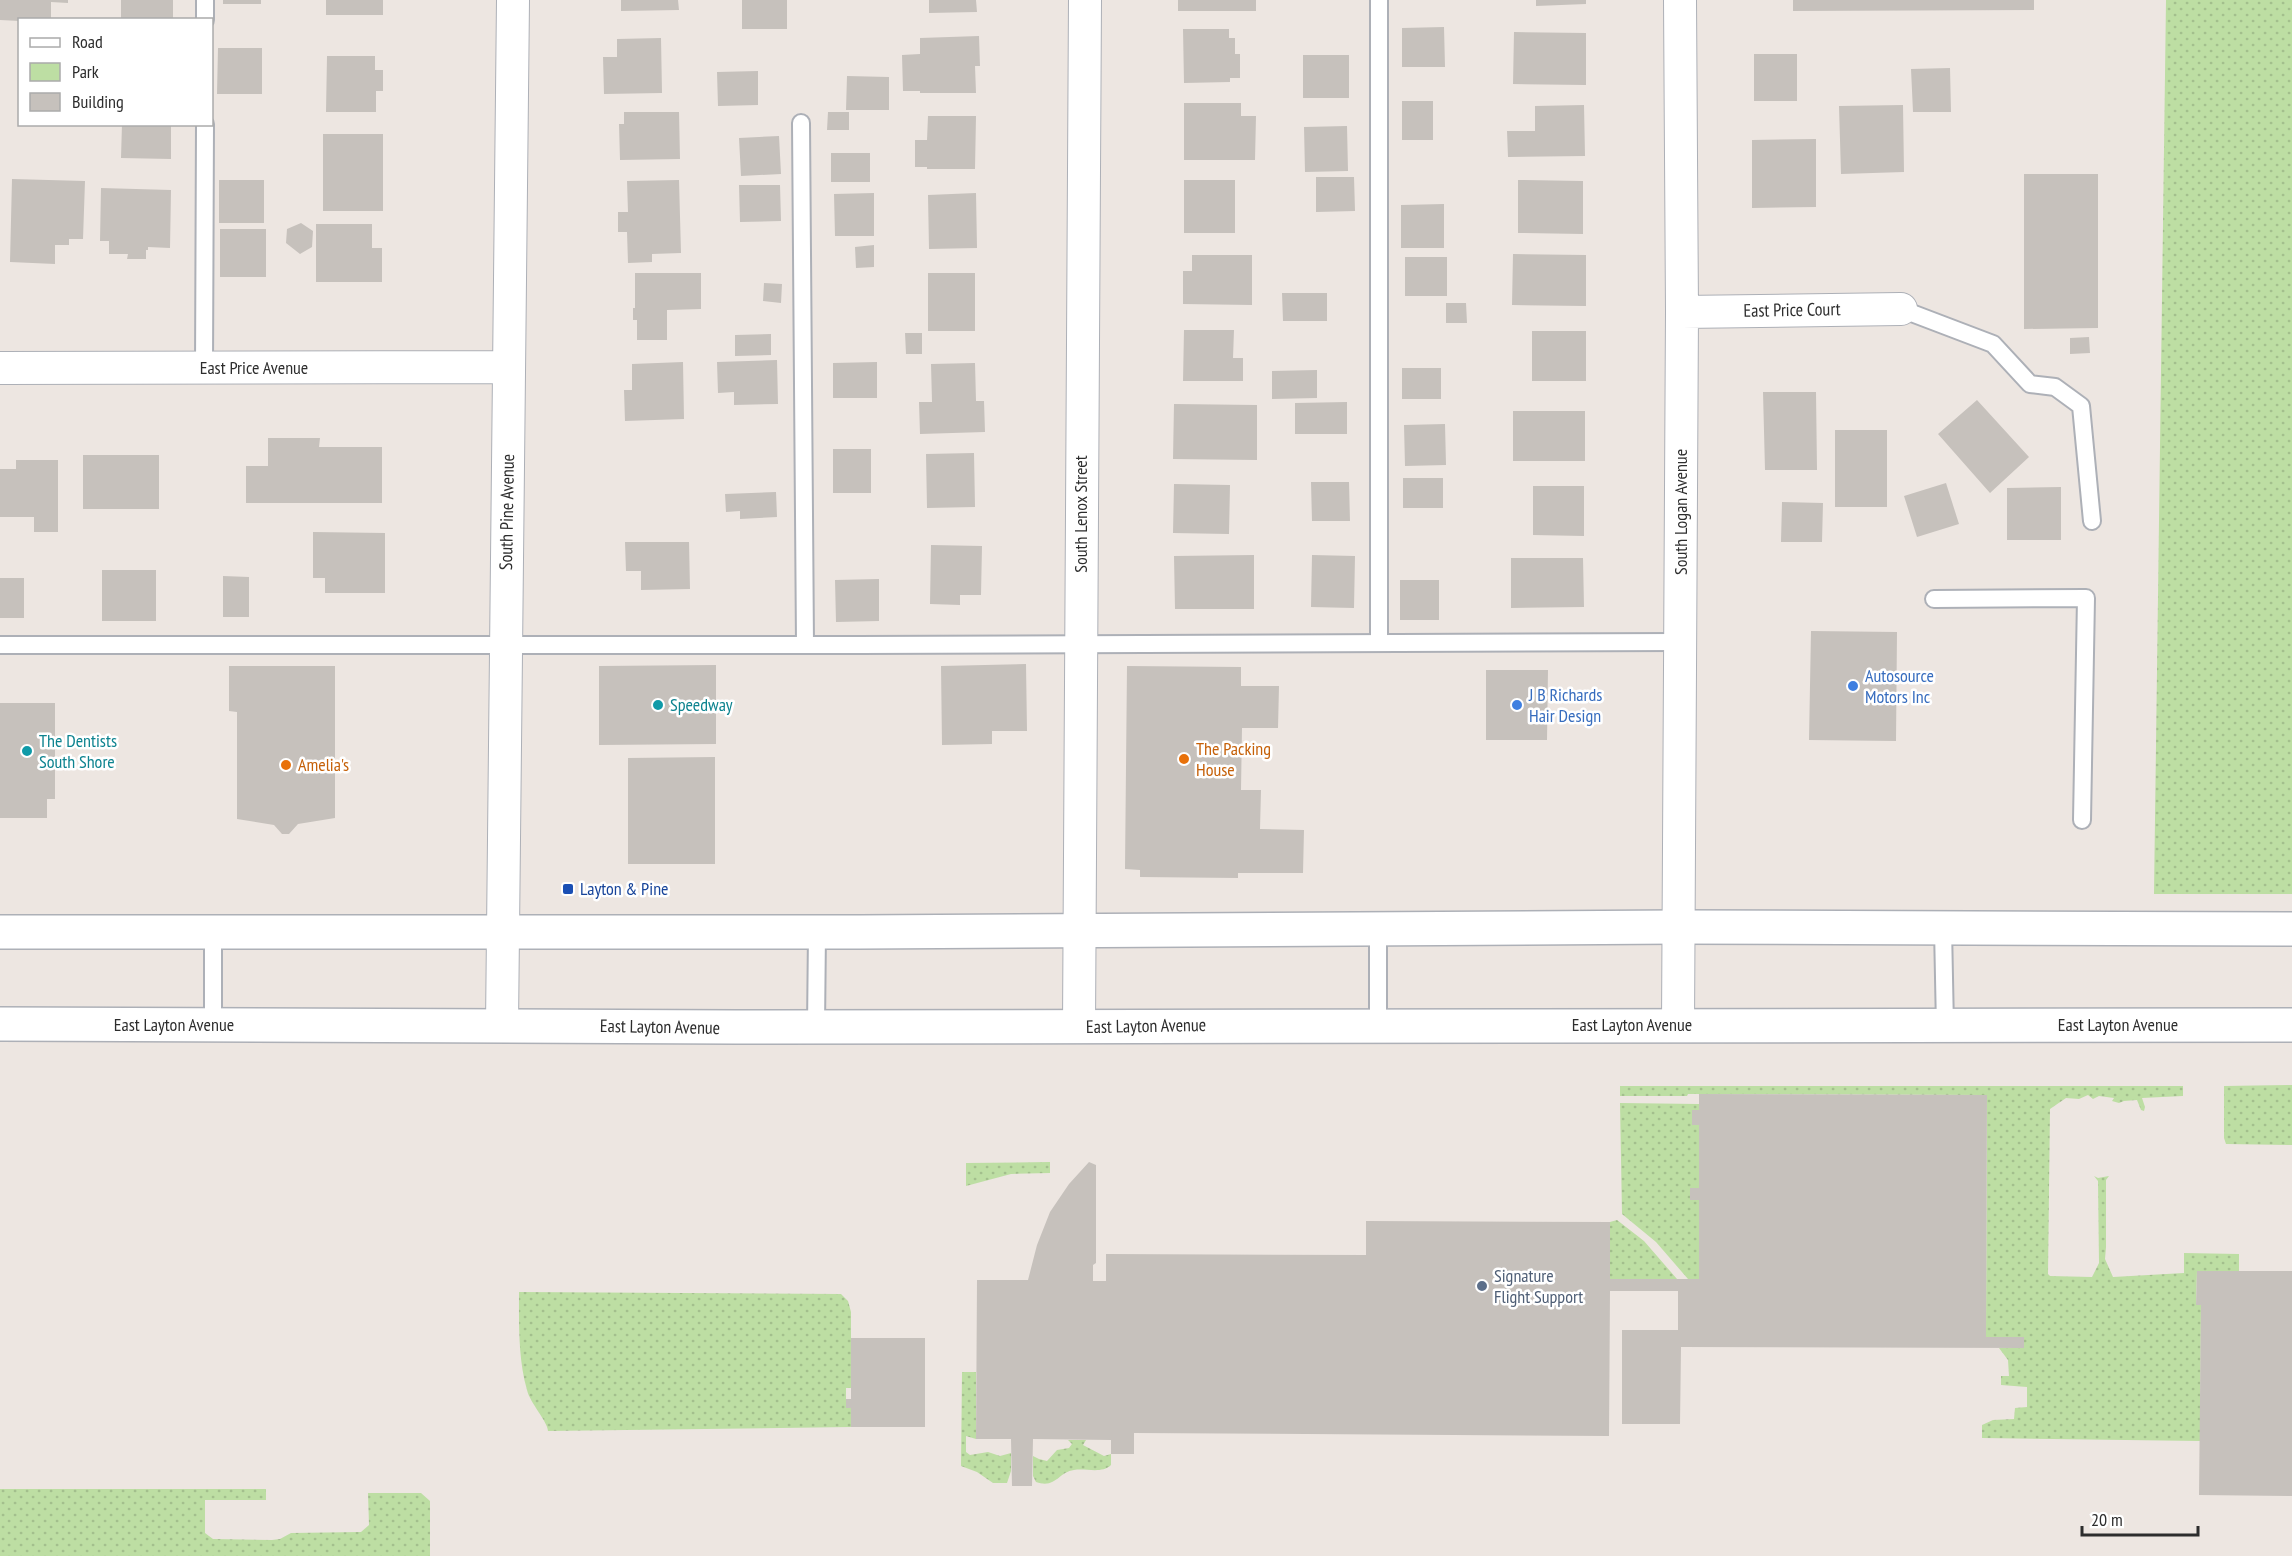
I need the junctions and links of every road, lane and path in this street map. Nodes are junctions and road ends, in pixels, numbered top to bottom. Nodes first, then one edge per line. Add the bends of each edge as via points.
1 (205, 0) edge
2 (513, 0) edge
3 (1085, 0) edge
4 (1378, 0) edge
5 (1680, 0) edge
6 (205, 18) edge
7 (801, 123) dead end
8 (205, 126) edge
9 (1901, 309) joint
10 (1682, 312) junction
11 (509, 367) junction
12 (0, 368) edge
13 (204, 369) junction
14 (2092, 521) dead end
15 (1934, 599) dead end
16 (1680, 642) junction
17 (1378, 643) junction
18 (506, 644) junction
19 (0, 645) edge
20 (806, 645) junction
21 (1080, 645) junction
22 (2082, 820) dead end
23 (1679, 927) junction
24 (1943, 928) junction
25 (1378, 929) junction
26 (2292, 929) edge
27 (503, 931) junction
28 (1079, 931) junction
29 (0, 932) edge
30 (817, 932) junction
31 (213, 933) junction
32 (0, 1024) edge
33 (2292, 1024) edge
34 (213, 1025) junction
35 (502, 1025) junction
36 (1378, 1025) junction
37 (1677, 1025) junction
38 (816, 1027) junction
39 (1079, 1027) junction
40 (1945, 1027) junction

1 - 6 lane
2 - 11 street, South Pine Avenue
3 - 21 street, South Lenox Street
4 - 17 lane
5 - 10 street, South Logan Avenue
7 - 20 lane
8 - 13 lane
9 - 10 street, East Price Court
9 - 14 lane via 1993,344 2030,384 2055,387 2081,406
10 - 16 street, South Logan Avenue
11 - 13 street, East Price Avenue
11 - 18 street, South Pine Avenue
12 - 13 street, East Price Avenue
15 - 22 lane via 2086,598
16 - 17 lane
16 - 23 street, South Logan Avenue
17 - 21 lane
18 - 19 lane
18 - 20 lane
18 - 27 street, South Pine Avenue
20 - 21 lane
21 - 28 street, South Lenox Street
23 - 24 main road
23 - 25 main road
23 - 37 street, South Logan Avenue
24 - 26 main road
24 - 40 lane
25 - 28 main road
25 - 36 lane
27 - 30 main road
27 - 31 main road
27 - 35 street, South Pine Avenue
28 - 30 main road
28 - 39 street, South Lenox Street
29 - 31 main road
30 - 38 lane
31 - 34 lane
32 - 34 main road, East Layton Avenue
33 - 40 main road, East Layton Avenue
34 - 35 main road, East Layton Avenue
35 - 38 main road, East Layton Avenue
36 - 37 main road, East Layton Avenue
36 - 39 main road, East Layton Avenue
37 - 40 main road, East Layton Avenue
38 - 39 main road, East Layton Avenue

